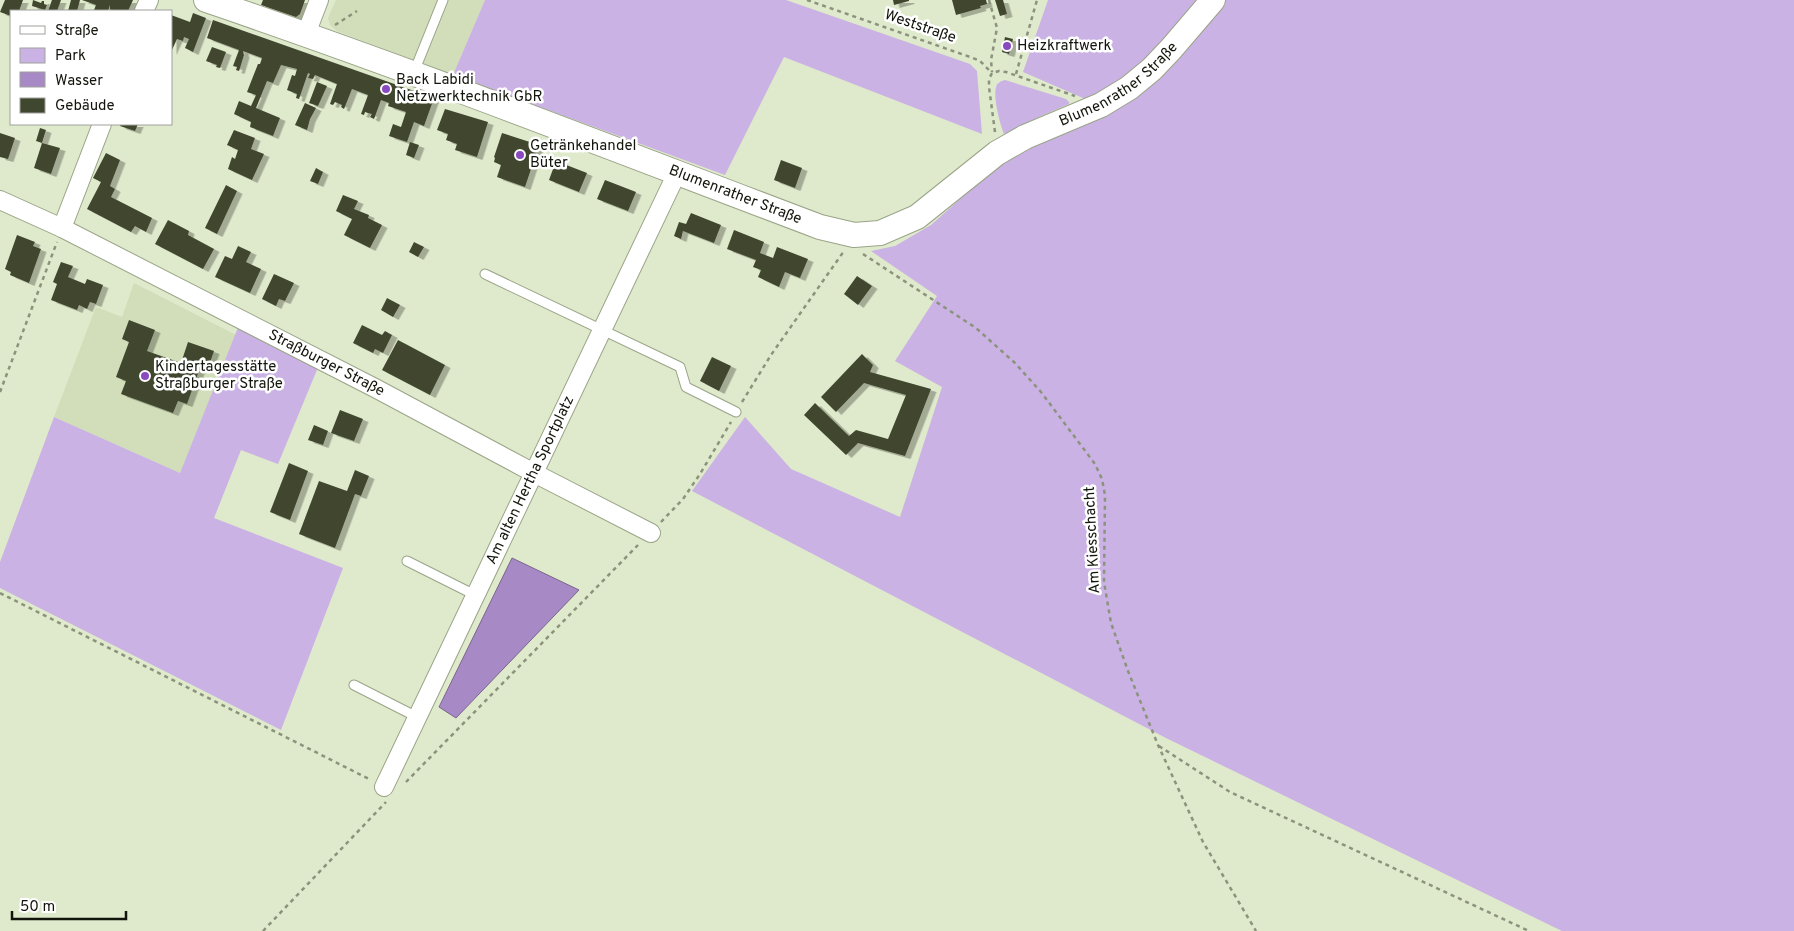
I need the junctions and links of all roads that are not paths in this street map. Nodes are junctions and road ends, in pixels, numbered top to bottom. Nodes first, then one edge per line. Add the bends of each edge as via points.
1 (206, 0) edge
2 (319, 0) edge
3 (443, 0) edge
4 (1213, 0) edge
5 (306, 34) junction
6 (413, 73) junction
7 (102, 125) edge
8 (676, 173) junction
9 (0, 200) edge
10 (62, 228) junction
11 (485, 274) dead end
12 (602, 330) junction
13 (736, 412) road end
14 (534, 473) junction
15 (651, 533) road end
16 (407, 561) dead end
17 (475, 595) junction
18 (354, 685) dead end
19 (417, 717) junction
20 (388, 791) road end

1 - 5 street, Blumenrather Straße
2 - 5 street
3 - 6 lane
4 - 8 street, Blumenrather Straße via 1152,69 1129,88 1101,105 1025,137 998,153 917,217 880,233 854,235 820,227
5 - 6 street, Blumenrather Straße
6 - 8 street, Blumenrather Straße
7 - 10 street
8 - 12 street, Am alten Hertha Sportplatz
9 - 10 street, Straßburger Straße
10 - 14 street, Straßburger Straße
11 - 12 lane
12 - 13 lane via 680,367 686,387
12 - 14 street, Am alten Hertha Sportplatz
14 - 15 street, Straßburger Straße
14 - 17 street, Am alten Hertha Sportplatz
16 - 17 lane
17 - 19 street, Am alten Hertha Sportplatz
18 - 19 lane
19 - 20 street, Am alten Hertha Sportplatz

